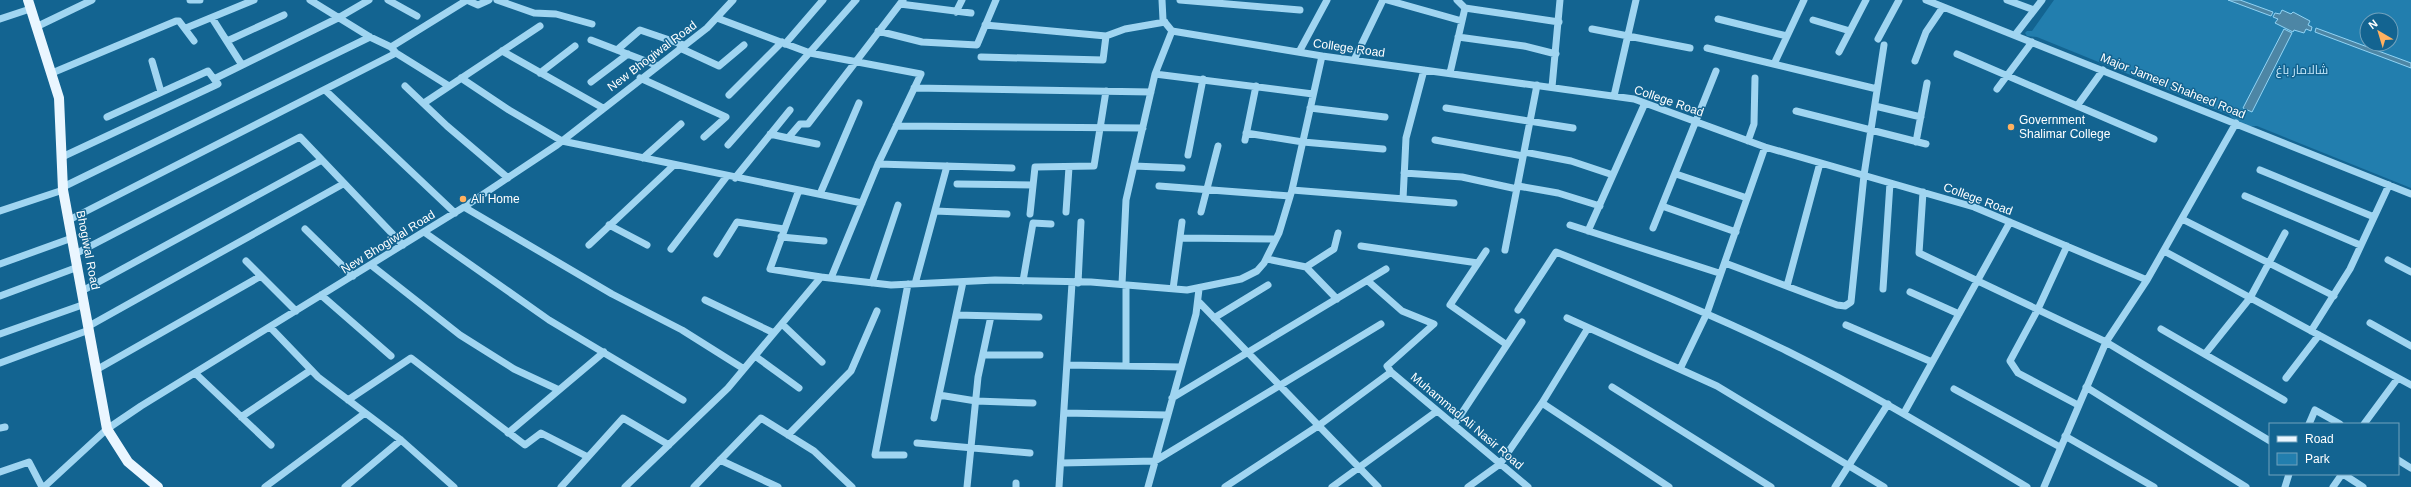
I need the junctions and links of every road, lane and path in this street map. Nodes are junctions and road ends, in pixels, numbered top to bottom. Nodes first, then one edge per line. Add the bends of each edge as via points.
1 (92, 0) edge
2 (190, 0) edge
3 (200, 0) edge
4 (254, 0) edge
5 (310, 0) edge
6 (369, 0) edge
7 (388, 0) edge
8 (468, 0) edge
9 (489, 0) edge
10 (497, 0) edge
11 (733, 0) edge
12 (823, 0) edge
13 (856, 0) edge
14 (962, 0) edge
15 (996, 0) edge
16 (1162, 0) edge
17 (1180, 0) edge
18 (1327, 0) edge
19 (1383, 0) edge
20 (1387, 0) edge
21 (1457, 0) edge
22 (1560, 0) edge
23 (1636, 0) edge
24 (1804, 0) edge
25 (1866, 0) edge
26 (1899, 0) edge
27 (1926, 0) edge
28 (2007, 0) edge
29 (2042, 0) edge
30 (901, 2) edge
31 (29, 5) edge
32 (1943, 7) junction
33 (1465, 8) junction
34 (1300, 10) dead end
35 (2034, 10) junction
36 (956, 12) junction
37 (972, 13) dead end
38 (284, 15) dead end
39 (417, 16) dead end
40 (212, 18) junction
41 (338, 18) junction
42 (717, 18) junction
43 (0, 19) edge
44 (1718, 19) dead end
45 (1814, 20) dead end
46 (1462, 21) junction
47 (1165, 22) junction
48 (1559, 22) junction
49 (592, 24) dead end
50 (985, 25) junction
51 (540, 26) dead end
52 (36, 27) junction
53 (186, 28) junction
54 (1592, 29) dead end
55 (878, 31) junction
56 (1172, 31) junction
57 (1850, 31) junction
58 (2016, 35) junction
59 (1106, 36) junction
60 (1458, 36) junction
61 (1628, 36) junction
62 (1787, 36) junction
63 (370, 37) junction
64 (1878, 39) dead end
65 (591, 40) dead end
66 (194, 41) dead end
67 (227, 41) junction
68 (2032, 42) junction
69 (783, 43) junction
70 (744, 45) dead end
71 (1884, 45) dead end
72 (575, 46) dead end
73 (391, 47) junction
74 (682, 47) junction
75 (1690, 48) dead end
76 (1707, 48) dead end
77 (617, 50) junction
78 (502, 51) junction
79 (1299, 52) junction
80 (1839, 52) dead end
81 (810, 53) junction
82 (396, 54) junction
83 (628, 54) junction
84 (1556, 54) junction
85 (1957, 54) dead end
86 (1322, 56) junction
87 (981, 57) dead end
88 (1354, 60) junction
89 (152, 61) dead end
90 (854, 61) junction
91 (1915, 61) dead end
92 (1774, 64) junction
93 (242, 65) junction
94 (656, 65) junction
95 (1424, 70) junction
96 (2103, 70) junction
97 (1716, 71) dead end
98 (540, 73) junction
99 (1450, 73) junction
100 (52, 74) junction
101 (1155, 74) junction
102 (2007, 76) junction
103 (461, 78) junction
104 (640, 78) junction
105 (1755, 78) dead end
106 (214, 79) junction
107 (1203, 79) junction
108 (591, 82) dead end
109 (1928, 83) dead end
110 (1537, 85) junction
111 (405, 86) dead end
112 (449, 86) junction
113 (1256, 86) junction
114 (1552, 87) junction
115 (914, 88) junction
116 (1877, 89) junction
117 (1997, 89) dead end
118 (325, 90) junction
119 (1106, 91) junction
120 (161, 92) junction
121 (1151, 92) junction
122 (1313, 94) junction
123 (729, 95) dead end
124 (1614, 96) junction
125 (424, 103) junction
126 (859, 103) dead end
127 (1645, 103) junction
128 (1875, 106) junction
129 (2078, 106) junction
130 (603, 108) junction
131 (1310, 108) junction
132 (1446, 108) dead end
133 (790, 110) dead end
134 (1796, 111) dead end
135 (107, 117) dead end
136 (1385, 117) dead end
137 (1921, 117) junction
138 (1530, 121) junction
139 (1696, 122) junction
140 (2236, 123) junction
141 (681, 124) dead end
142 (896, 126) junction
143 (1100, 128) junction
144 (1143, 128) junction
145 (1573, 128) dead end
146 (1871, 130) junction
147 (770, 134) junction
148 (704, 137) dead end
149 (788, 138) junction
150 (2154, 139) dead end
151 (1435, 140) dead end
152 (562, 141) junction
153 (1748, 141) junction
154 (1303, 142) junction
155 (1916, 142) junction
156 (817, 144) dead end
157 (1926, 144) dead end
158 (728, 145) dead end
159 (1218, 146) dead end
160 (1765, 148) junction
161 (1383, 149) dead end
162 (1524, 154) junction
163 (1188, 155) dead end
164 (62, 157) junction
165 (643, 158) junction
166 (322, 160) junction
167 (1820, 163) junction
168 (878, 164) junction
169 (674, 165) junction
170 (947, 166) junction
171 (1069, 166) junction
172 (1134, 166) junction
173 (1012, 168) dead end
174 (1182, 168) dead end
175 (2260, 170) dead end
176 (1404, 173) junction
177 (1676, 174) junction
178 (1613, 175) junction
179 (727, 176) junction
180 (1864, 176) junction
181 (508, 178) junction
182 (735, 178) junction
183 (1890, 183) junction
184 (343, 184) junction
185 (957, 184) dead end
186 (1033, 185) junction
187 (2389, 185) junction
188 (1159, 186) dead end
189 (1517, 187) junction
190 (63, 189) junction
191 (799, 190) junction
192 (1208, 190) junction
193 (1923, 192) junction
194 (1291, 193) junction
195 (820, 194) junction
196 (2411, 194) edge
197 (2245, 196) dead end
198 (1747, 198) junction
199 (1403, 199) junction
200 (862, 203) junction
201 (1454, 203) dead end
202 (898, 205) dead end
203 (1600, 206) junction
204 (1662, 206) junction
205 (464, 207) junction
206 (0, 211) edge
207 (935, 211) junction
208 (1066, 212) dead end
209 (1201, 212) dead end
210 (455, 213) junction
211 (1007, 214) dead end
212 (1030, 214) dead end
213 (2374, 217) junction
214 (2182, 218) junction
215 (69, 220) junction
216 (1081, 222) dead end
217 (1182, 222) dead end
218 (2010, 222) junction
219 (1051, 224) dead end
220 (609, 225) junction
221 (1570, 225) dead end
222 (1653, 228) dead end
223 (306, 229) dead end
224 (784, 229) junction
225 (1588, 231) junction
226 (424, 232) junction
227 (1736, 232) junction
228 (1338, 233) dead end
229 (2285, 233) dead end
230 (781, 237) junction
231 (72, 238) junction
232 (1180, 238) junction
233 (1276, 239) junction
234 (824, 241) dead end
235 (647, 244) dead end
236 (403, 245) junction
237 (588, 245) dead end
238 (2360, 245) junction
239 (1361, 246) dead end
240 (2066, 246) junction
241 (671, 248) dead end
242 (1505, 250) dead end
243 (1486, 251) dead end
244 (2164, 251) junction
245 (75, 254) junction
246 (717, 254) dead end
247 (1267, 259) junction
248 (2388, 260) dead end
249 (246, 261) dead end
250 (1478, 263) junction
251 (1725, 263) junction
252 (2269, 263) junction
253 (0, 264) edge
254 (371, 265) junction
255 (78, 267) junction
256 (1306, 267) junction
257 (1386, 269) dead end
258 (2411, 272) edge
259 (1719, 273) junction
260 (261, 276) junction
261 (353, 276) junction
262 (821, 277) junction
263 (831, 278) junction
264 (1978, 280) junction
265 (2148, 280) junction
266 (1023, 281) junction
267 (1368, 281) junction
268 (963, 282) junction
269 (872, 283) junction
270 (1075, 283) junction
271 (911, 284) junction
272 (1124, 284) junction
273 (1268, 285) dead end
274 (1787, 286) junction
275 (1173, 289) junction
276 (1199, 289) junction
277 (1883, 289) dead end
278 (82, 291) junction
279 (1910, 292) dead end
280 (321, 295) junction
281 (0, 296) edge
282 (2334, 296) junction
283 (2250, 298) junction
284 (1337, 299) junction
285 (705, 300) dead end
286 (1198, 301) junction
287 (84, 304) junction
288 (2038, 309) junction
289 (1518, 310) dead end
290 (296, 311) junction
291 (877, 311) dead end
292 (1707, 313) junction
293 (1959, 314) junction
294 (956, 315) junction
295 (991, 316) junction
296 (1039, 317) dead end
297 (1214, 318) junction
298 (1567, 318) dead end
299 (1522, 322) dead end
300 (2370, 323) dead end
301 (782, 324) junction
302 (1381, 324) dead end
303 (1846, 325) dead end
304 (270, 327) junction
305 (89, 328) junction
306 (1588, 328) junction
307 (2161, 330) dead end
308 (2311, 331) junction
309 (774, 333) junction
310 (0, 334) edge
311 (2319, 335) junction
312 (2106, 342) junction
313 (1507, 345) junction
314 (2411, 346) edge
315 (604, 352) junction
316 (1248, 353) junction
317 (2205, 354) junction
318 (983, 355) junction
319 (1040, 355) dead end
320 (391, 356) dead end
321 (755, 356) junction
322 (822, 362) dead end
323 (1932, 362) junction
324 (0, 363) edge
325 (1067, 365) junction
326 (1126, 366) junction
327 (1181, 368) junction
328 (744, 369) junction
329 (1680, 369) junction
330 (96, 370) junction
331 (311, 370) junction
332 (1391, 372) junction
333 (195, 373) junction
334 (2286, 378) dead end
335 (2398, 378) junction
336 (2411, 385) edge
337 (1280, 386) junction
338 (1612, 387) dead end
339 (2086, 387) junction
340 (799, 388) dead end
341 (1954, 389) dead end
342 (557, 390) junction
343 (939, 395) junction
344 (1172, 398) junction
345 (348, 400) junction
346 (683, 400) dead end
347 (976, 400) junction
348 (2284, 400) dead end
349 (1033, 403) dead end
350 (1542, 403) junction
351 (1888, 404) junction
352 (2078, 405) junction
353 (1437, 411) junction
354 (365, 413) junction
355 (1064, 413) junction
356 (1904, 413) junction
357 (1168, 415) junction
358 (241, 416) junction
359 (934, 418) dead end
360 (2309, 423) edge
361 (2338, 423) edge
362 (2365, 423) edge
363 (1454, 425) junction
364 (1318, 426) junction
365 (107, 429) junction
366 (508, 432) junction
367 (788, 435) junction
368 (2065, 436) junction
369 (401, 440) junction
370 (2269, 440) edge
371 (917, 443) dead end
372 (271, 445) dead end
373 (669, 445) junction
374 (2060, 447) junction
375 (971, 449) junction
376 (1030, 453) dead end
377 (904, 455) dead end
378 (588, 457) junction
379 (720, 460) junction
380 (1155, 461) junction
381 (2399, 461) edge
382 (1061, 463) junction
383 (1500, 464) junction
384 (1849, 466) junction
385 (1360, 468) junction
386 (2411, 468) edge
387 (0, 472) edge
388 (2289, 475) edge
389 (2342, 475) edge
390 (2345, 475) edge
391 (43, 487) edge
392 (158, 487) edge
393 (265, 487) edge
394 (345, 487) edge
395 (454, 487) edge
396 (560, 487) edge
397 (625, 487) edge
398 (694, 487) edge
399 (778, 487) edge
400 (852, 487) edge
401 (968, 487) edge
402 (1060, 487) edge
403 (1148, 487) edge
404 (1225, 487) edge
405 (1332, 487) edge
406 (1378, 487) edge
407 (1468, 487) edge
408 (1528, 487) edge
409 (1669, 487) edge
410 (1771, 487) edge
411 (1835, 487) edge
412 (1884, 487) edge
413 (2027, 487) edge
414 (2044, 487) edge
415 (2154, 487) edge
416 (2246, 487) edge
417 (2285, 487) edge
418 (2333, 487) edge
419 (2363, 487) edge

1 - 52 street
2 - 3 street
4 - 40 street
5 - 41 street
6 - 41 street
7 - 39 street
8 - 9 street via 478,5
8 - 73 street
10 - 49 street via 534,13 556,14
11 - 42 street, New Bhogiwal Road
12 - 69 street
13 - 81 street
14 - 36 street
15 - 50 street
16 - 47 street
17 - 34 street
18 - 79 street
19 - 88 street
20 - 46 street
21 - 33 street
22 - 48 street
23 - 61 street
24 - 62 street
25 - 57 street
26 - 64 street
27 - 32 street, Major Jameel Shaheed Road
28 - 35 street
29 - 35 street
30 - 36 street
30 - 55 street
31 - 43 street
31 - 52 main road, Bhogiwal Road
32 - 58 street, Major Jameel Shaheed Road
32 - 91 street via 1926,32
33 - 46 street
33 - 48 street
35 - 58 street
36 - 37 street
38 - 67 street
40 - 53 street
40 - 67 street
41 - 63 street
41 - 93 street
42 - 69 street
42 - 74 street, New Bhogiwal Road
44 - 62 street
45 - 57 street
46 - 60 street
47 - 56 street
47 - 59 street via 1125,29
48 - 84 street
50 - 55 street via 977,45 922,42
50 - 59 street
51 - 78 street
52 - 100 main road, Bhogiwal Road
53 - 66 street
53 - 100 street via 179,21 170,23
54 - 61 street
55 - 90 street
56 - 79 street, College Road
56 - 101 street
57 - 80 street
58 - 68 street, Major Jameel Shaheed Road
59 - 87 street via 1103,60
60 - 84 street via 1524,46
60 - 99 street
61 - 75 street
61 - 124 street
62 - 92 street
63 - 73 street
63 - 190 street
65 - 77 street
67 - 93 street
68 - 96 street, Major Jameel Shaheed Road
68 - 102 street
69 - 81 street
69 - 123 street
70 - 74 street via 719,66
71 - 116 street
72 - 98 street
73 - 82 street
74 - 77 street via 640,30
74 - 94 street, New Bhogiwal Road
76 - 92 street
77 - 83 street
78 - 98 street
78 - 103 street
79 - 86 street, College Road
81 - 90 street
81 - 158 street
82 - 112 street
82 - 118 street
83 - 94 street
83 - 108 street
84 - 114 street
85 - 102 street
86 - 88 street, College Road
86 - 122 street
88 - 95 street, College Road
89 - 120 street
90 - 115 street via 921,74
90 - 149 street via 808,124 800,124
92 - 116 street
93 - 106 street
94 - 104 street, New Bhogiwal Road
95 - 99 street, College Road
95 - 176 street via 1406,138
96 - 129 street
96 - 140 street, Major Jameel Shaheed Road
97 - 139 street
98 - 130 street
99 - 110 street, College Road
100 - 164 main road, Bhogiwal Road via 59,98
101 - 107 street
101 - 121 street
102 - 117 street
102 - 129 street
103 - 112 street
103 - 152 street
104 - 130 street, New Bhogiwal Road
104 - 148 street via 726,117
105 - 153 street via 1754,124
106 - 120 street via 208,71
106 - 164 street via 218,84
107 - 113 street
107 - 163 street
109 - 137 street
110 - 114 street, College Road
110 - 138 street
111 - 125 street
112 - 125 street
113 - 122 street
113 - 154 street via 1246,136
114 - 124 street, College Road
115 - 119 street
115 - 142 street
116 - 128 street
118 - 210 street
118 - 215 street
119 - 121 street
119 - 143 street
120 - 135 street
121 - 144 street
122 - 131 street
124 - 127 street, College Road
125 - 181 street
126 - 195 street
127 - 139 street, College Road
127 - 178 street
128 - 137 street
128 - 146 street
129 - 150 street
130 - 152 street, New Bhogiwal Road
131 - 136 street
131 - 154 street
132 - 138 street
133 - 147 street
134 - 146 street
137 - 155 street
138 - 145 street
138 - 162 street
139 - 153 street, College Road
139 - 177 street
140 - 187 street, Major Jameel Shaheed Road
140 - 214 street
141 - 165 street
142 - 143 street
142 - 168 street
143 - 144 street
143 - 171 street via 1094,166
144 - 172 street
146 - 155 street
146 - 180 street
147 - 149 street
147 - 182 street
149 - 156 street
151 - 162 street
152 - 165 street
152 - 181 street, New Bhogiwal Road
153 - 160 street, College Road
154 - 161 street
154 - 194 street
155 - 157 street
159 - 192 street
160 - 167 street, College Road
160 - 198 street
162 - 178 street via 1571,161
162 - 189 street
164 - 190 main road, Bhogiwal Road
165 - 169 street
166 - 184 street
166 - 245 street via 303,138 296,138
166 - 278 street
167 - 180 street, College Road
167 - 274 street
168 - 170 street
168 - 200 street
169 - 179 street
169 - 220 street
170 - 173 street
170 - 207 street
171 - 186 street via 1035,167
171 - 208 street
172 - 174 street
172 - 272 street via 1126,200
175 - 213 street
176 - 189 street via 1462,177
176 - 199 street
177 - 198 street
177 - 204 street
178 - 203 street
179 - 182 street
179 - 241 street
180 - 183 street, College Road
180 - 274 street via 1850,302 1845,306 1837,305
181 - 205 street, New Bhogiwal Road
182 - 191 street
183 - 193 street, College Road
183 - 277 street
184 - 236 street
184 - 305 street
185 - 186 street
186 - 212 street
187 - 196 street, Major Jameel Shaheed Road
187 - 213 street
188 - 192 street
189 - 203 street via 1558,193
189 - 242 street
190 - 206 street
190 - 215 main road, Bhogiwal Road
191 - 195 street
191 - 224 street
192 - 194 street
192 - 209 street
193 - 218 street, College Road via 1974,207
193 - 264 street via 1919,253
194 - 199 street
194 - 233 street
195 - 200 street
197 - 238 street
198 - 227 street
199 - 201 street
200 - 263 street
202 - 269 street
203 - 225 street
204 - 222 street
204 - 227 street
205 - 210 street, New Bhogiwal Road
205 - 328 street via 612,294 682,330
207 - 211 street
207 - 271 street
210 - 226 street, New Bhogiwal Road
213 - 238 street
214 - 244 street
214 - 252 street
215 - 231 main road, Bhogiwal Road
216 - 270 street
217 - 232 street
218 - 240 street, College Road
218 - 264 street
219 - 266 street via 1033,223
220 - 235 street
220 - 237 street
221 - 225 street
223 - 261 street
224 - 230 street
224 - 246 street via 738,222
225 - 259 street
226 - 236 street, New Bhogiwal Road
226 - 315 street via 549,320
227 - 251 street
228 - 256 street via 1334,249
229 - 252 street
230 - 234 street
230 - 262 street via 770,269
231 - 245 main road, Bhogiwal Road
231 - 253 street
232 - 233 street
232 - 275 street
233 - 247 street
236 - 254 street, New Bhogiwal Road
238 - 282 street
239 - 250 street
240 - 265 street, College Road
240 - 288 street
243 - 250 street
244 - 265 street
244 - 283 street
245 - 255 main road, Bhogiwal Road
247 - 256 street
247 - 276 street via 1257,271
248 - 258 street
249 - 260 street
250 - 313 street via 1450,306
251 - 259 street
251 - 274 street
252 - 282 street
252 - 283 street
254 - 261 street, New Bhogiwal Road
254 - 342 street via 460,335 514,369
255 - 278 main road, Bhogiwal Road
255 - 281 street
256 - 284 street
257 - 267 street
259 - 292 street
260 - 290 street
260 - 330 street
261 - 280 street, New Bhogiwal Road
262 - 263 street
262 - 301 street
263 - 269 street
264 - 288 street
264 - 293 street
265 - 312 street
266 - 268 street
266 - 270 street
267 - 284 street
267 - 332 street via 1402,311 1434,324 1387,366
268 - 271 street
268 - 294 street
269 - 271 street
270 - 272 street
270 - 325 street
271 - 377 street via 875,455
272 - 275 street
272 - 326 street
273 - 297 street
275 - 276 street
276 - 286 street
278 - 287 main road, Bhogiwal Road
279 - 293 street
280 - 290 street, New Bhogiwal Road
280 - 320 street
282 - 308 street
283 - 308 street
283 - 317 street
284 - 316 street
285 - 309 street
286 - 297 street
286 - 327 street
287 - 305 main road, Bhogiwal Road
287 - 310 street
288 - 312 street
288 - 352 street via 2010,361 2012,367
289 - 292 street via 1556,252
290 - 304 street, New Bhogiwal Road
291 - 367 street via 851,371
292 - 329 street
292 - 351 street
293 - 323 street
294 - 295 street
294 - 343 street
295 - 296 street
295 - 318 street
297 - 316 street
298 - 306 street
299 - 313 street
300 - 314 street
301 - 309 street
301 - 322 street
302 - 337 street
303 - 323 street
304 - 331 street
304 - 333 street, New Bhogiwal Road
305 - 324 street
305 - 330 main road, Bhogiwal Road
306 - 329 street
306 - 350 street
307 - 317 street
308 - 311 street
309 - 321 street
311 - 334 street
311 - 335 street
312 - 339 street
312 - 370 street
313 - 363 street
315 - 342 street
315 - 346 street
316 - 337 street
316 - 344 street
317 - 348 street
318 - 319 street
318 - 347 street
321 - 328 street
321 - 340 street
323 - 356 street
325 - 326 street
325 - 355 street
326 - 327 street
327 - 344 street
328 - 373 street
329 - 384 street via 1717,386
330 - 365 main road, Bhogiwal Road
331 - 345 street
331 - 358 street
332 - 353 street, Muhammad Ali Nasir Road
332 - 364 street
333 - 358 street
333 - 365 street, New Bhogiwal Road
335 - 336 street
335 - 362 street
337 - 364 street
337 - 380 street
338 - 410 street
339 - 352 street
339 - 416 street
341 - 374 street
342 - 366 street
343 - 347 street
343 - 359 street
344 - 357 street
345 - 354 street
345 - 366 street via 411,358
347 - 349 street
347 - 375 street
350 - 383 street
350 - 409 street
351 - 356 street
351 - 384 street
352 - 368 street
353 - 363 street, Muhammad Ali Nasir Road
353 - 385 street
354 - 369 street
354 - 393 street
355 - 357 street
355 - 382 street
356 - 413 street
357 - 380 street
358 - 372 street
360 - 361 street via 2314,410
363 - 383 street, Muhammad Ali Nasir Road
364 - 385 street
364 - 404 street
365 - 391 street, New Bhogiwal Road
365 - 392 main road, Bhogiwal Road via 128,462
366 - 378 street via 525,445 541,433
367 - 379 street via 761,418
367 - 400 street via 814,451
368 - 374 street
368 - 415 street
369 - 394 street
369 - 395 street
371 - 375 street
373 - 378 street via 624,418
373 - 397 street
374 - 414 street
375 - 376 street
375 - 401 street
378 - 396 street
379 - 398 street
379 - 399 street
380 - 382 street
380 - 403 street
381 - 386 street
382 - 402 street
383 - 407 street
383 - 408 street, Muhammad Ali Nasir Road
384 - 411 street
384 - 412 street
385 - 405 street
385 - 406 street
387 - 391 street via 29,462
388 - 417 street
389 - 418 street
390 - 419 street

